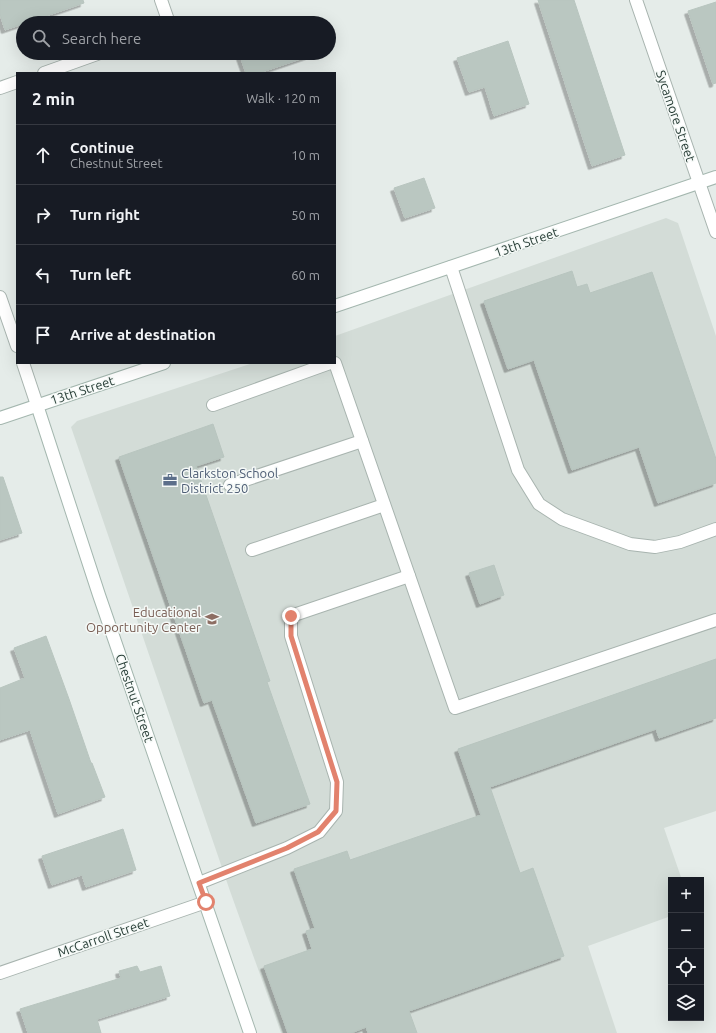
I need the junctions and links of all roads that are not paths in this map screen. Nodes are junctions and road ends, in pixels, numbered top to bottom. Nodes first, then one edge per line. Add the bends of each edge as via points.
1 (161, 0) edge
2 (636, 0) edge
3 (167, 16) edge
4 (80, 60) edge
5 (47, 72) edge
6 (16, 82) edge
7 (0, 88) edge
8 (716, 177) edge
9 (699, 183) junction
10 (716, 232) edge
11 (451, 267) junction
12 (0, 297) edge
13 (336, 306) edge
14 (16, 343) edge
15 (23, 364) edge
16 (161, 364) edge
17 (327, 364) edge
18 (335, 364) edge
19 (37, 405) junction
20 (213, 406) dead end
21 (0, 418) edge
22 (362, 441) junction
23 (230, 485) dead end
24 (384, 505) junction
25 (716, 529) edge
26 (252, 550) dead end
27 (409, 576) junction
28 (716, 620) edge
29 (199, 883) junction
30 (206, 902) junction
31 (0, 973) edge
32 (250, 1033) edge

1 - 3 main road
2 - 9 main road, Sycamore Street
4 - 5 main road
6 - 7 main road
8 - 9 main road, 13th Street
9 - 10 main road, Sycamore Street
9 - 11 main road, 13th Street
11 - 13 main road, 13th Street
11 - 25 main road via 518,470 539,504 562,519 630,544 655,547 680,542
12 - 14 main road
15 - 19 main road, Chestnut Street
16 - 19 main road, 13th Street
17 - 20 main road
18 - 22 main road
19 - 21 main road, 13th Street
19 - 29 main road, Chestnut Street
22 - 23 main road
22 - 24 main road
24 - 26 main road
24 - 27 main road
27 - 28 main road via 455,708
27 - 29 main road via 291,616 291,636 337,782 336,811 318,832 287,848
29 - 30 main road, Chestnut Street
30 - 31 main road, McCarroll Street
30 - 32 main road, Chestnut Street

